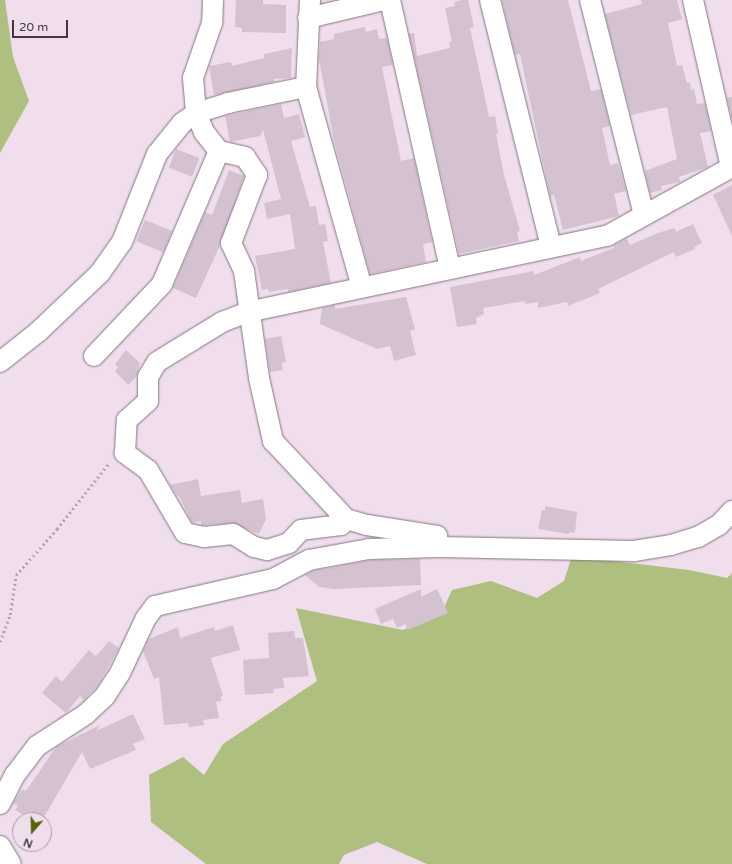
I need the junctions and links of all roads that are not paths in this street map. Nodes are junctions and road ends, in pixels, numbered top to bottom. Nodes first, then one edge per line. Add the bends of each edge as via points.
1 (213, 0) edge
2 (384, 0) edge
3 (390, 0) edge
4 (490, 0) edge
5 (590, 0) edge
6 (693, 0) edge
7 (309, 9) edge
8 (306, 87) junction
9 (196, 114) junction
10 (219, 151) junction
11 (732, 167) edge
12 (644, 215) junction
13 (551, 247) junction
14 (450, 268) junction
15 (362, 287) junction
16 (248, 312) junction
17 (94, 356) dead end
18 (0, 362) edge
19 (732, 511) edge
20 (346, 518) junction
21 (439, 547) junction
22 (0, 804) edge
23 (0, 846) edge
24 (12, 864) edge

1 - 9 street via 212,23 193,78
2 - 7 street
3 - 14 street
4 - 13 street
5 - 12 street
6 - 11 street
7 - 8 street
8 - 9 street via 228,102
8 - 15 street
9 - 10 street via 204,132
9 - 18 street via 182,123 157,154 122,242 100,273 38,332
10 - 16 street via 245,157 257,175 231,243 244,271
10 - 17 street via 162,284
11 - 12 street
12 - 13 street via 607,236
13 - 14 street
14 - 15 street
15 - 16 street
16 - 20 street via 273,441
16 - 20 street via 222,322 157,362 148,377 148,401 127,420 125,453 148,470 185,533 204,537 233,534 254,547 267,550 289,543 301,530 341,525
19 - 21 street via 719,524 698,537 634,551
20 - 21 street via 367,525 437,536
21 - 22 street via 343,553 309,560 273,580 155,606 146,618 120,673 105,696 86,714 37,746 14,775
23 - 24 street

